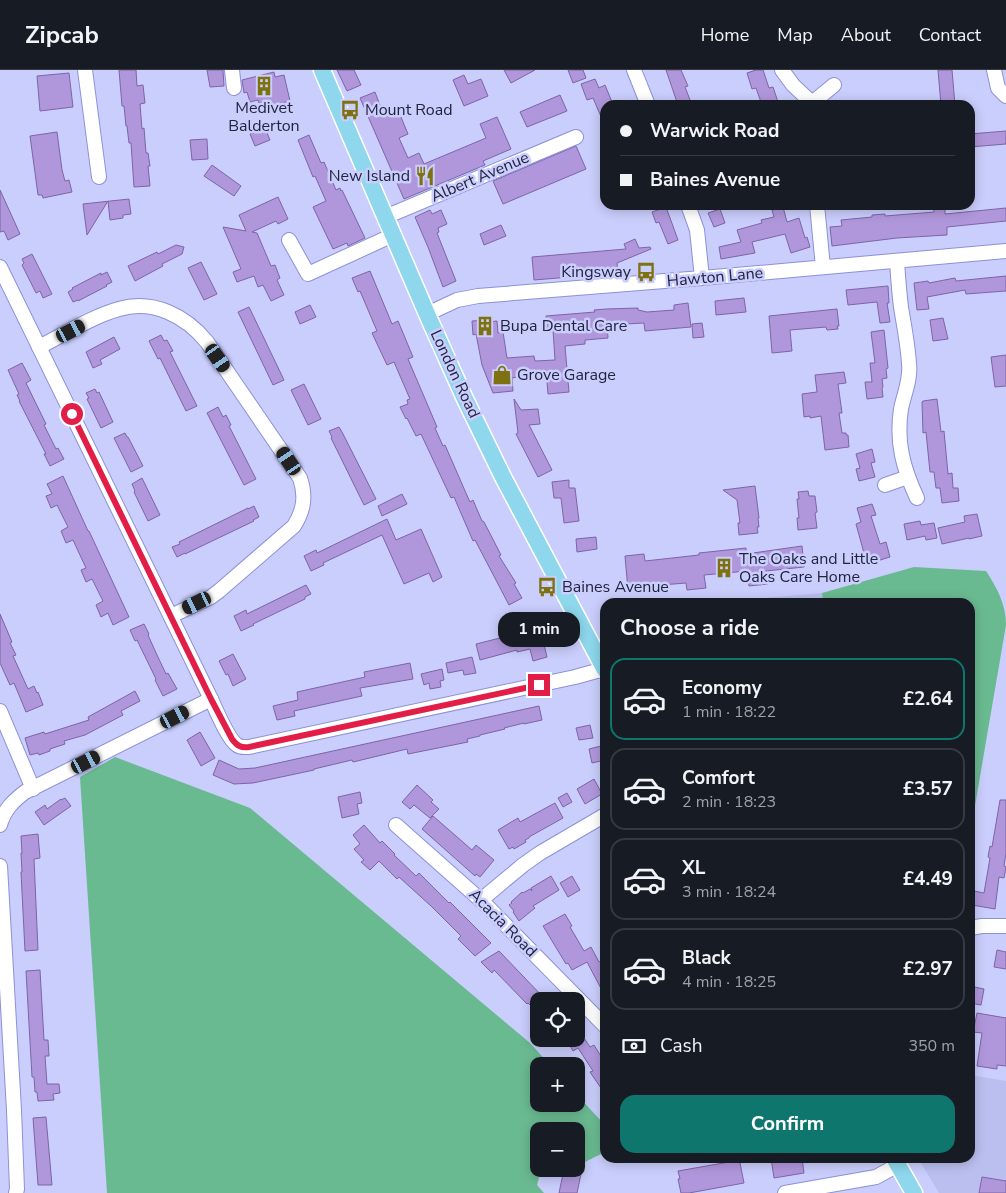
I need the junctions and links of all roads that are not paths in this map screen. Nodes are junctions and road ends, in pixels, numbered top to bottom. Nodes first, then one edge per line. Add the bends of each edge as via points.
1 (85, 70) edge
2 (232, 70) edge
3 (322, 70) edge
4 (634, 70) edge
5 (782, 70) edge
6 (994, 70) edge
7 (834, 85) dead end
8 (234, 88) dead end
9 (1006, 96) edge
10 (646, 100) edge
11 (809, 100) edge
12 (817, 100) edge
13 (576, 137) dead end
14 (99, 177) dead end
15 (690, 210) edge
16 (817, 210) edge
17 (385, 217) junction
18 (393, 235) junction
19 (289, 240) dead end
20 (1006, 251) edge
21 (897, 261) junction
22 (0, 266) edge
23 (823, 267) junction
24 (702, 278) junction
25 (427, 314) junction
26 (39, 347) junction
27 (908, 477) junction
28 (886, 485) dead end
29 (917, 498) dead end
30 (170, 616) junction
31 (600, 660) edge
32 (600, 670) edge
33 (211, 699) junction
34 (1, 718) edge
35 (33, 789) junction
36 (3, 807) edge
37 (600, 819) edge
38 (0, 825) edge
39 (396, 825) dead end
40 (0, 866) edge
41 (481, 900) junction
42 (1006, 926) edge
43 (975, 927) edge
44 (3, 948) edge
45 (600, 1021) edge
46 (7, 1110) edge
47 (894, 1163) edge
48 (897, 1163) edge
49 (16, 1193) edge
50 (786, 1193) edge
51 (914, 1193) edge

1 - 14 street
2 - 8 street
3 - 17 main road, London Road
4 - 10 street
5 - 11 street
6 - 9 street via 998,88
7 - 12 street
13 - 17 street, Albert Avenue
15 - 24 street via 697,230
16 - 23 street
17 - 18 main road, London Road
18 - 19 street via 308,274
18 - 25 main road, London Road
20 - 21 street, Hawton Lane
21 - 23 street, Hawton Lane
21 - 27 street via 910,365 898,430
22 - 26 street
23 - 24 street, Hawton Lane
24 - 25 street, Hawton Lane via 478,296 457,300
25 - 31 main road, London Road via 503,477
26 - 30 street
26 - 30 street via 120,308 155,308 175,314 207,342 300,478 303,504 294,526 211,597
27 - 28 street
27 - 29 street
30 - 33 street
32 - 33 street via 249,747 236,744
33 - 35 street
34 - 35 street
35 - 36 street
36 - 38 street
37 - 41 street via 540,853
39 - 41 street, Acacia Road
40 - 44 street
41 - 45 street, Acacia Road
42 - 43 street
44 - 46 street
46 - 49 street
47 - 50 street via 876,1177
48 - 51 main road

